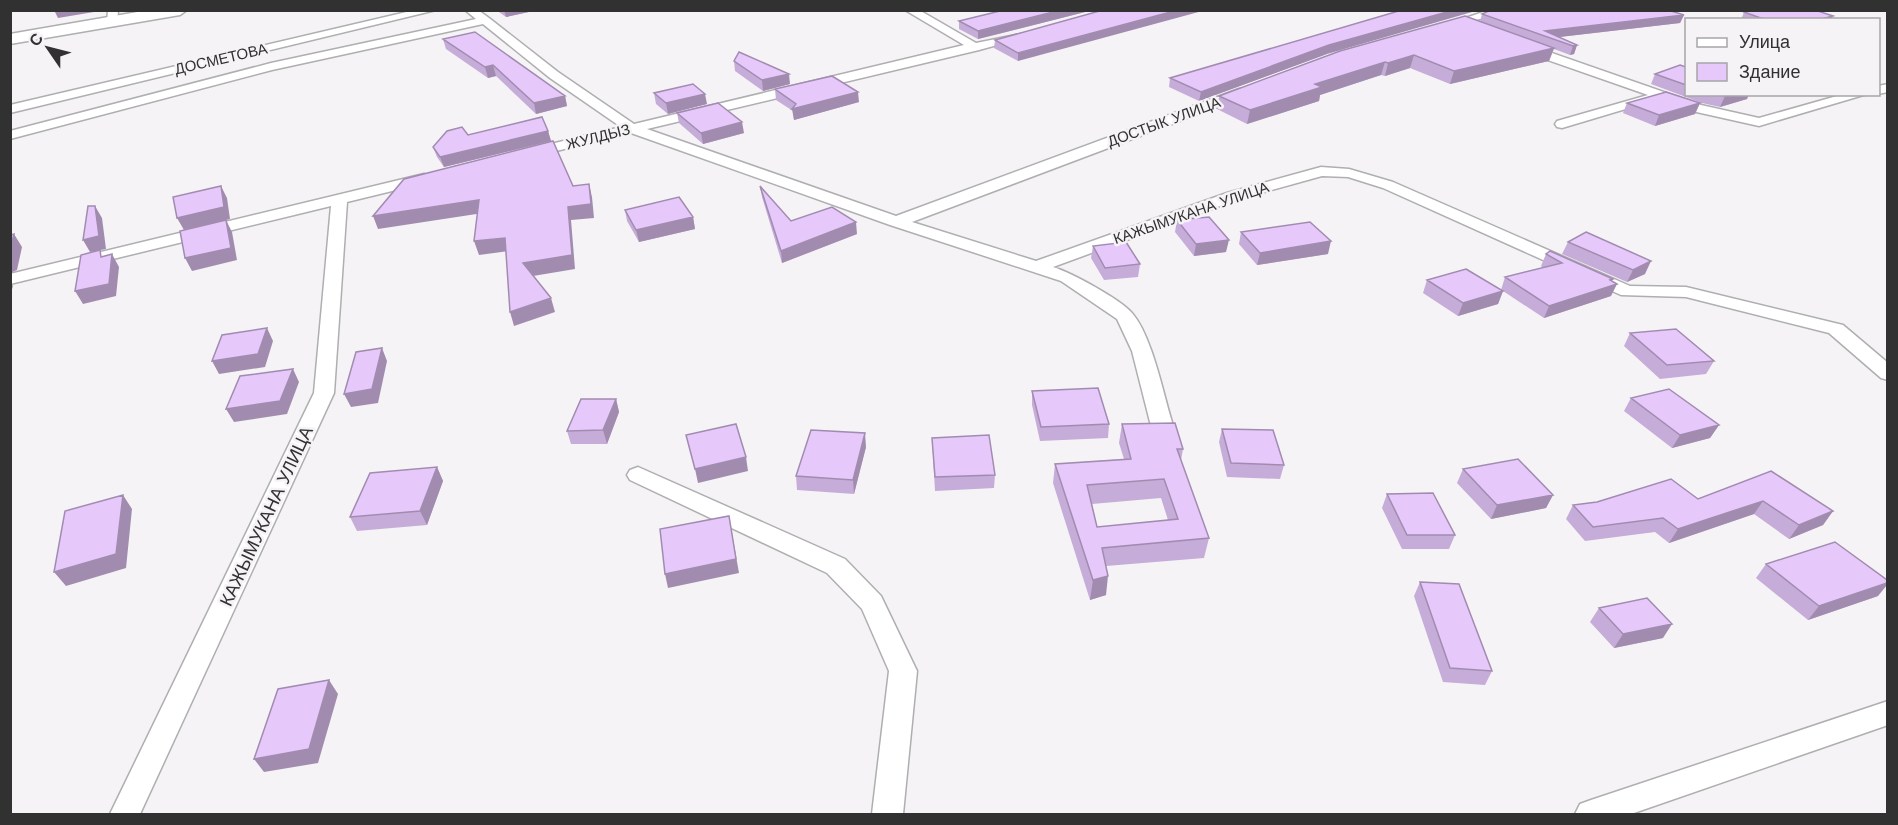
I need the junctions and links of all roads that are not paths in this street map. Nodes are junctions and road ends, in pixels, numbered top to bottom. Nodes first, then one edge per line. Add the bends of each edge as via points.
1 (180, 10) edge
2 (431, 10) edge
3 (470, 10) edge
4 (910, 10) edge
5 (1503, 10) edge
6 (112, 17) edge
7 (485, 20) junction
8 (1461, 22) junction
9 (1482, 30) edge
10 (1429, 31) edge
11 (1031, 33) edge
12 (10, 39) edge
13 (1512, 42) edge
14 (975, 47) junction
15 (1253, 88) edge
16 (1663, 95) junction
17 (1854, 96) edge
18 (10, 109) edge
19 (1562, 124) dead end
20 (632, 129) junction
21 (10, 135) edge
22 (508, 159) edge
23 (440, 175) edge
24 (339, 200) junction
25 (896, 222) junction
26 (1036, 267) junction
27 (10, 279) edge
28 (1887, 374) edge
29 (1161, 422) edge
30 (638, 475) dead end
31 (1887, 713) edge
32 (125, 814) edge
33 (888, 814) edge
34 (1591, 814) edge

1 - 6 main road
2 - 18 street, ДОСМЕТОВА
3 - 7 street
4 - 14 street
5 - 8 street
6 - 12 main road
7 - 20 street via 554,75
7 - 21 street via 271,67
8 - 9 street
8 - 10 street
11 - 14 street, ЖУЛДЫЗ
13 - 16 street
14 - 20 street, ЖУЛДЫЗ
15 - 25 street, ДОСТЫК УЛИЦА
16 - 17 street via 1697,108 1759,122
16 - 19 street
20 - 22 street, ЖУЛДЫЗ
20 - 25 street
23 - 24 street
24 - 27 street
24 - 32 street, КАЖЫМУКАНА УЛИЦА via 324,393
25 - 26 street
26 - 28 street, КАЖЫМУКАНА УЛИЦА via 1233,196 1321,171 1349,173 1388,185 1627,291 1686,292 1836,328
26 - 29 street via 1067,277 1125,316 1142,351
30 - 33 street via 836,566 872,603 903,671
31 - 34 street

